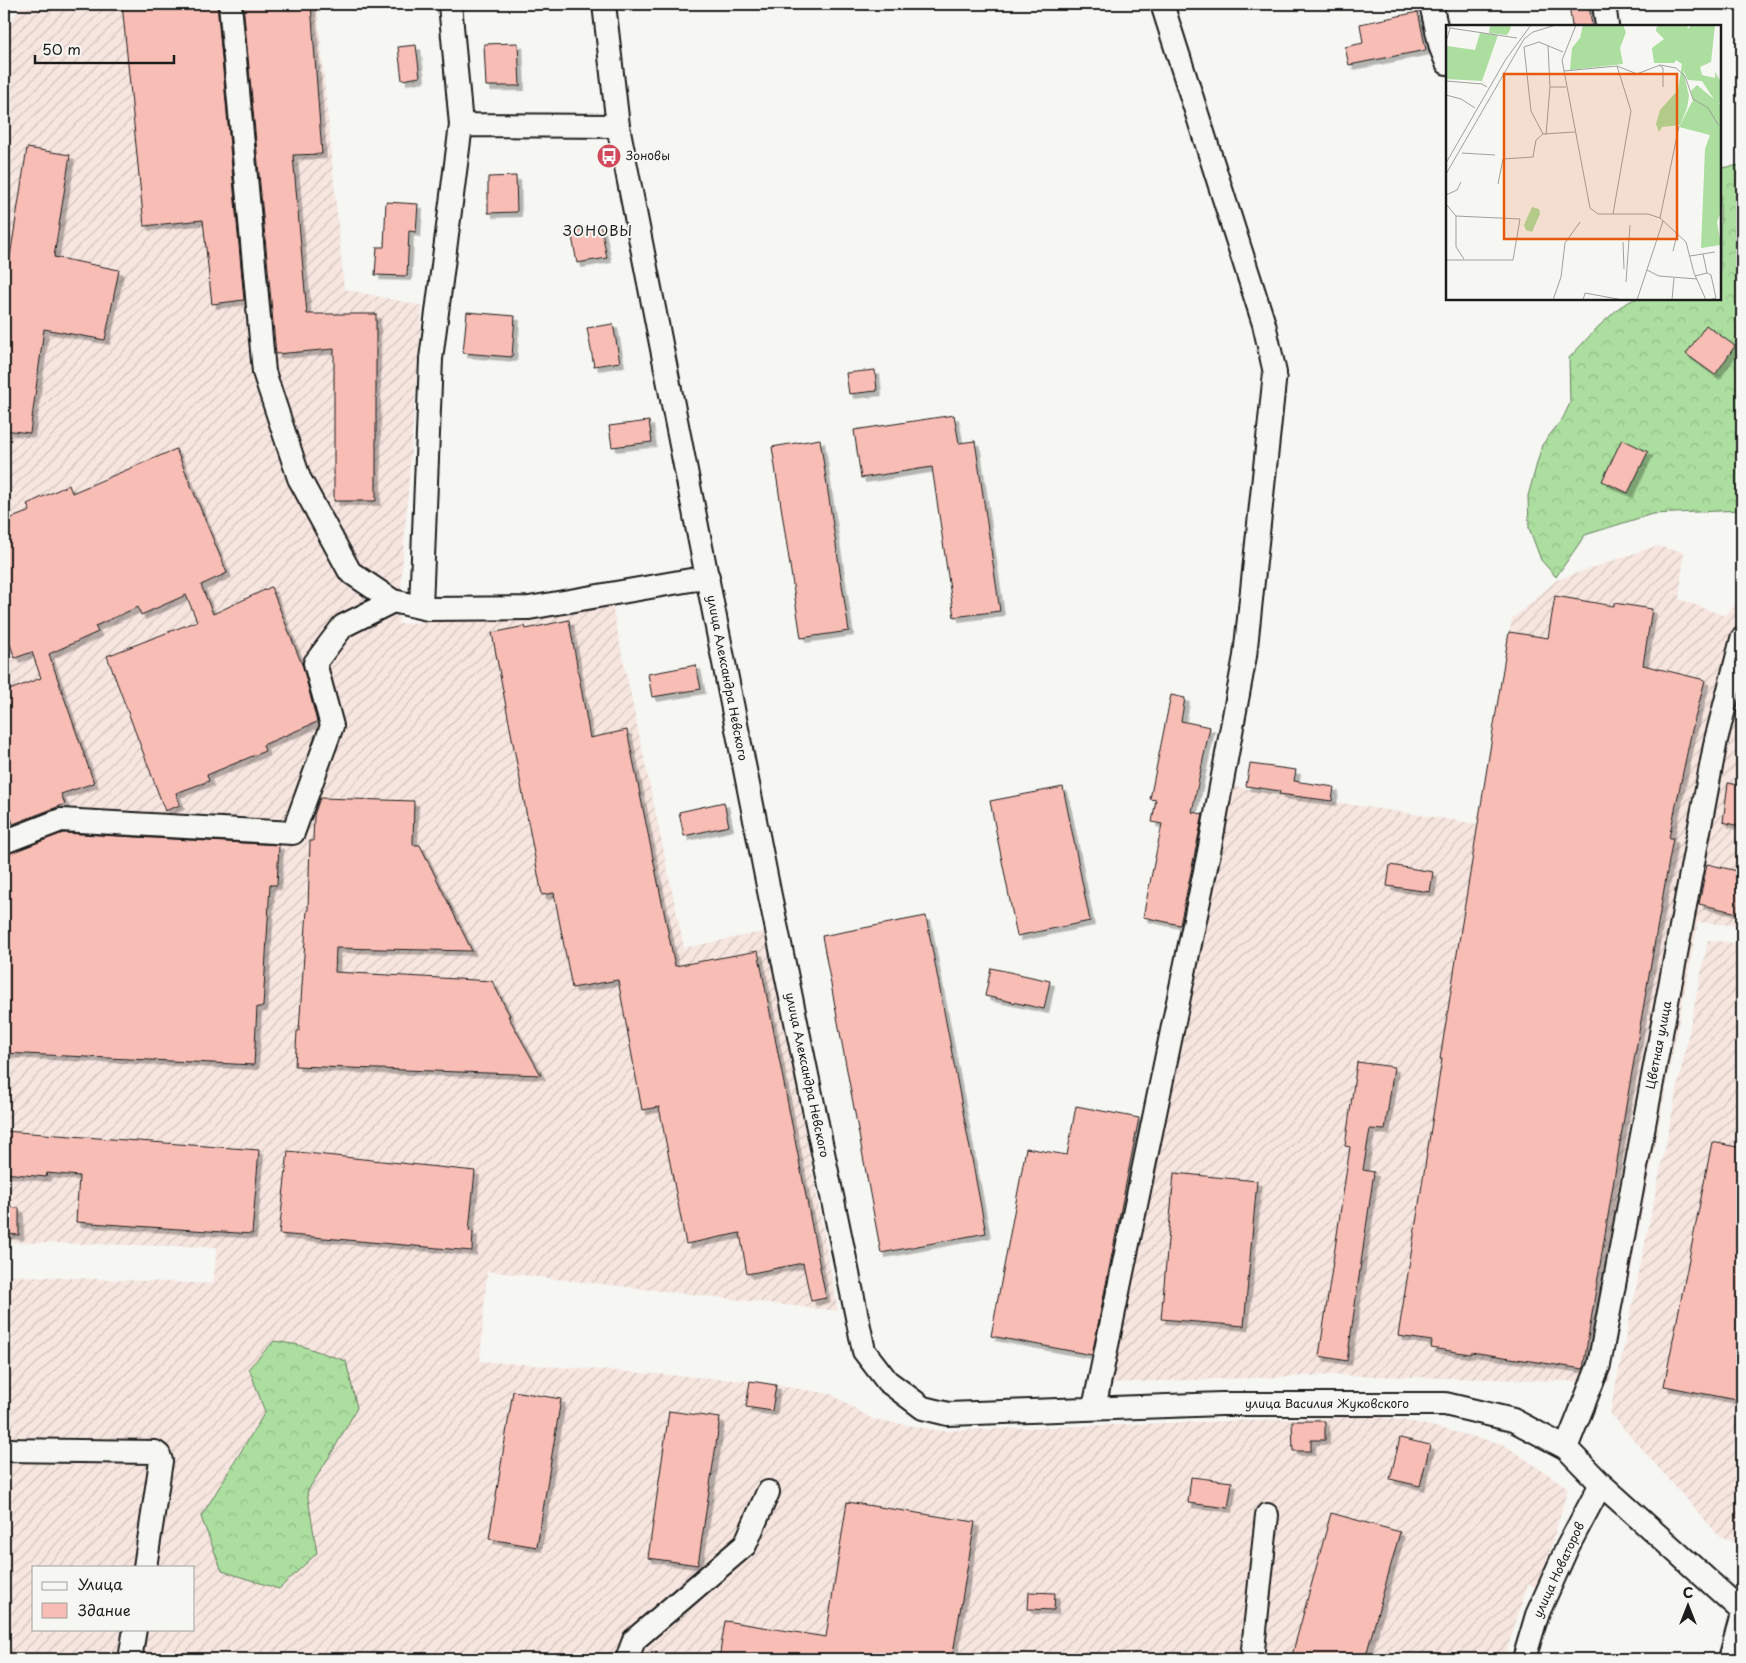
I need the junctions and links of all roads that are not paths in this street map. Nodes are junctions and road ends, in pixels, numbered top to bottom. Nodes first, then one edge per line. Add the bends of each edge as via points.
1 (230, 4) edge
2 (450, 4) edge
3 (604, 4) edge
4 (1162, 4) edge
5 (1431, 4) edge
6 (1604, 4) edge
7 (1607, 25) edge
8 (1446, 60) edge
9 (461, 125) junction
10 (618, 126) junction
11 (708, 577) junction
12 (393, 601) junction
13 (420, 607) junction
14 (1742, 639) edge
15 (4, 842) edge
16 (864, 1351) joint
17 (1094, 1408) junction
18 (1566, 1448) junction
19 (4, 1450) edge
20 (1601, 1484) junction
21 (768, 1492) dead end
22 (1266, 1516) dead end
23 (144, 1566) edge
24 (1742, 1612) edge
25 (135, 1630) edge
26 (130, 1659) edge
27 (627, 1659) edge
28 (1252, 1659) edge
29 (1524, 1659) edge
30 (1730, 1659) edge

1 - 12 street via 264,372 300,478 350,572
2 - 9 street
3 - 10 street, улица Александра Невского
4 - 17 street via 1264,324 1275,373 1245,656 1209,852
5 - 8 street
6 - 7 street
9 - 10 street
9 - 13 street via 431,360
10 - 11 street, улица Александра Невского
11 - 13 street via 529,608
11 - 16 street, улица Александра Невского
12 - 13 street
12 - 15 street via 344,626 315,663 332,726 293,833 61,820
14 - 18 street, Цветная улица via 1716,740 1599,1365
16 - 17 street, улица Василия Жуковского via 887,1381 923,1408 948,1414
17 - 18 street, улица Василия Жуковского via 1222,1404 1445,1404 1514,1420
18 - 20 street, улица Василия Жуковского
19 - 23 street via 155,1452 161,1461
20 - 24 street, улица Василия Жуковского
20 - 29 street, улица Новаторов via 1541,1607
21 - 27 street via 745,1545 634,1640
22 - 28 street
24 - 30 street
25 - 26 street

